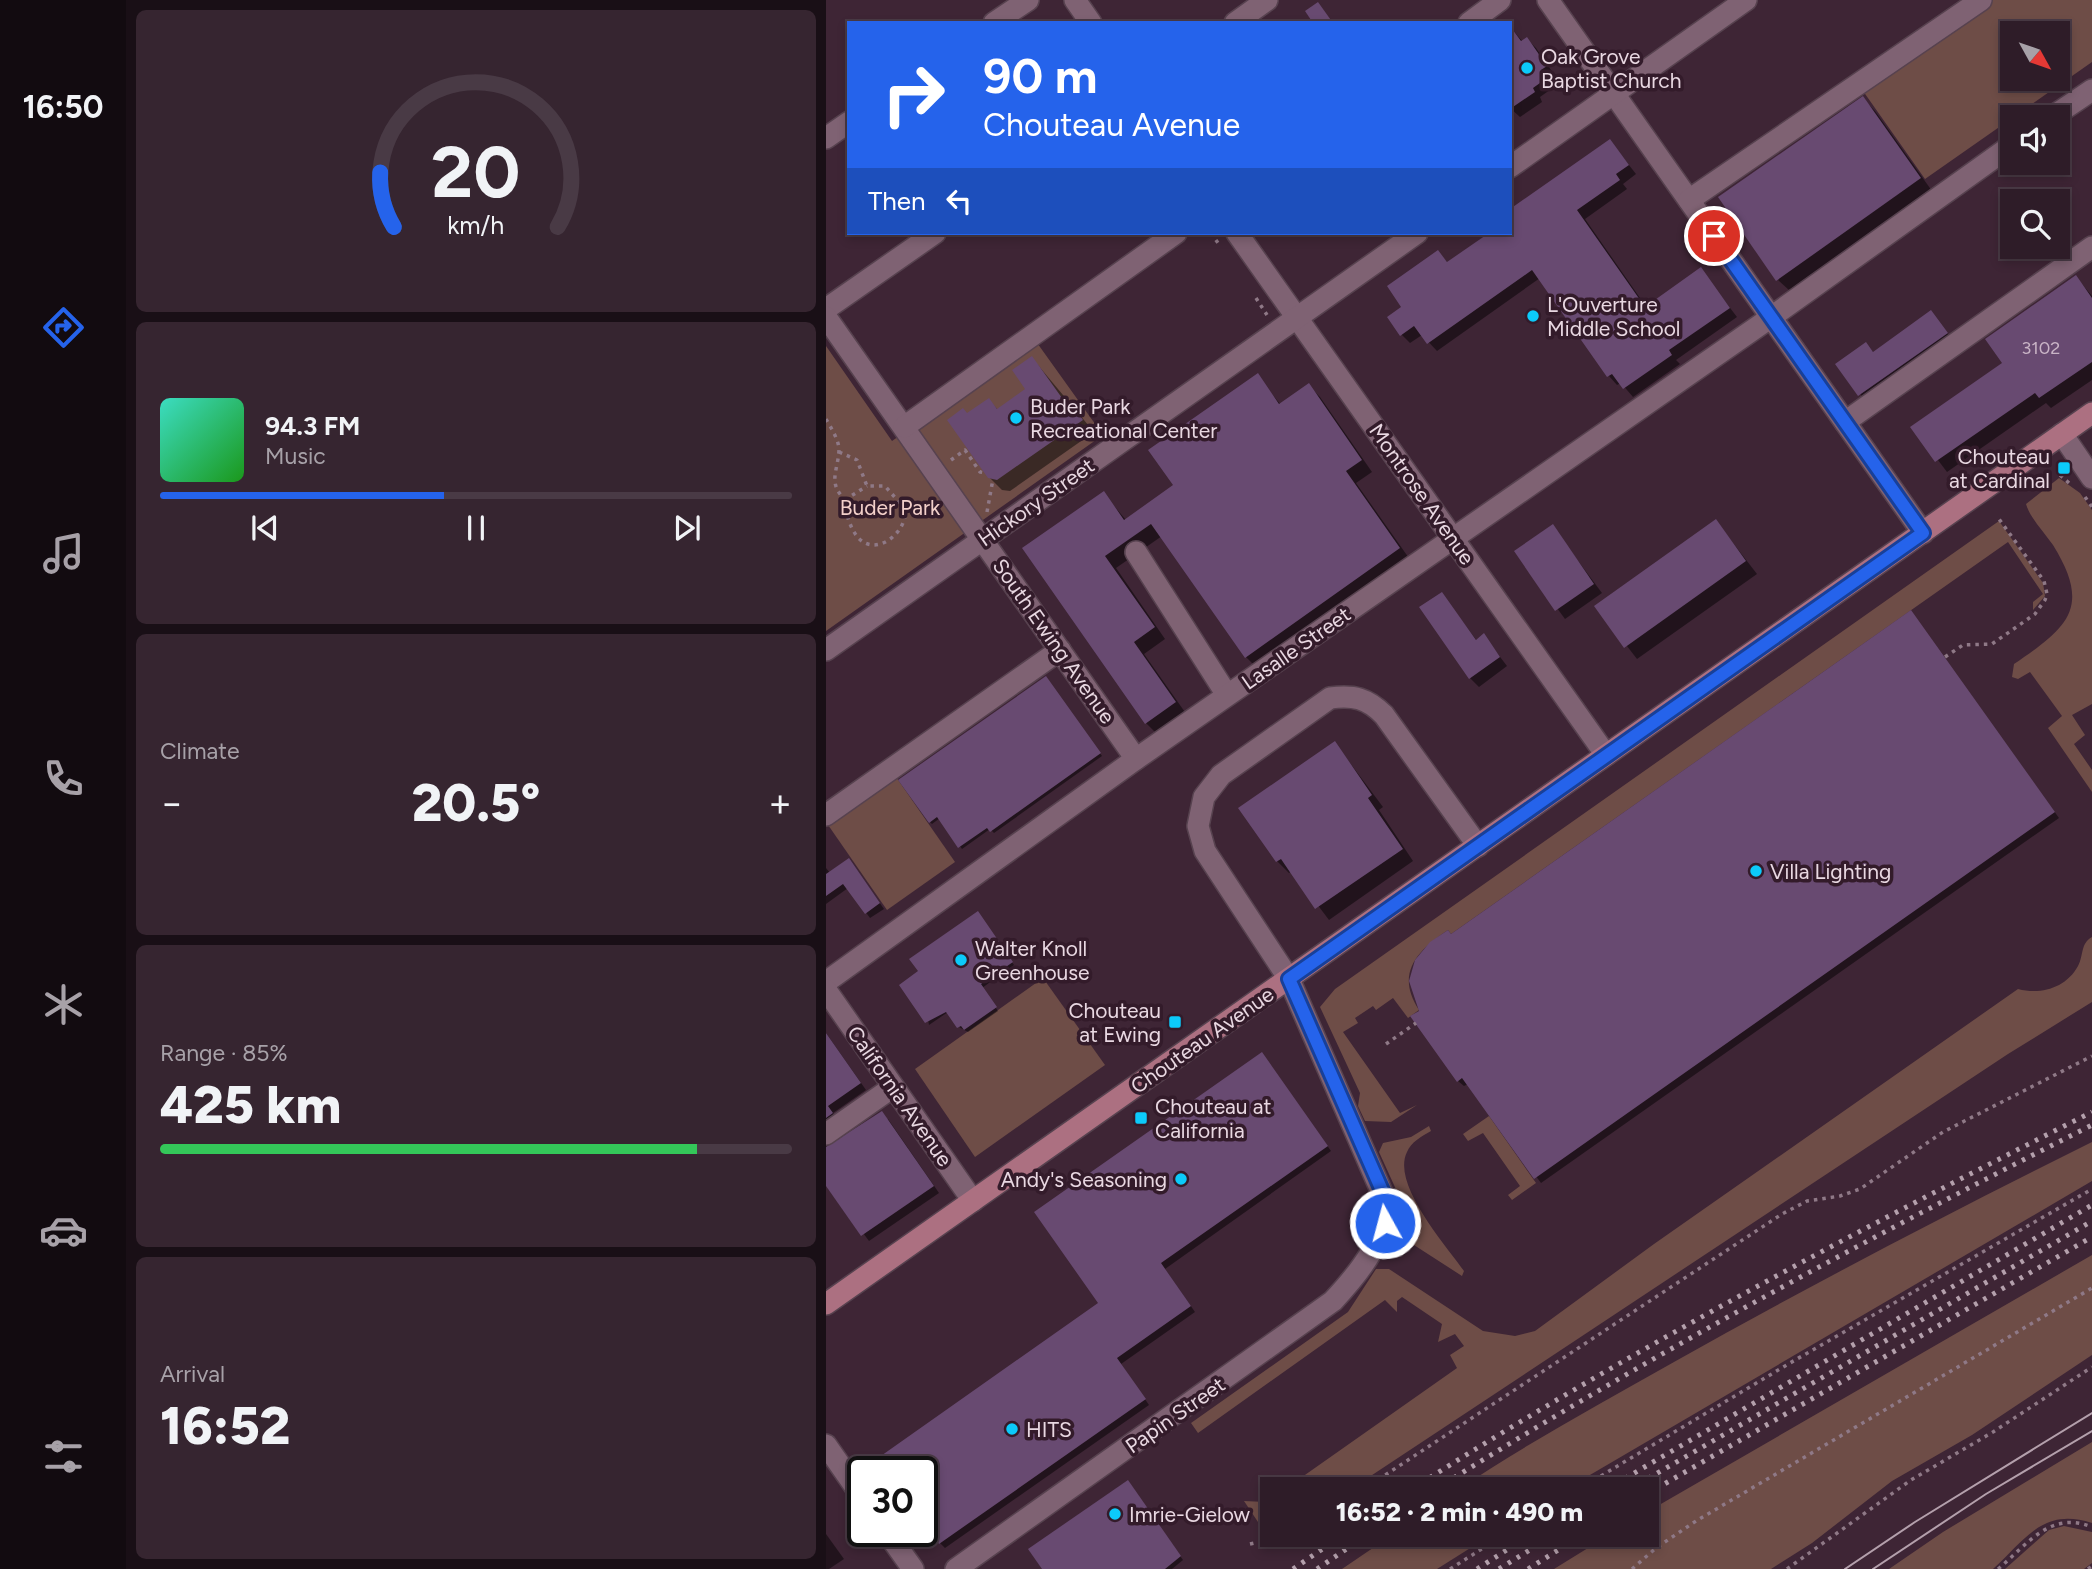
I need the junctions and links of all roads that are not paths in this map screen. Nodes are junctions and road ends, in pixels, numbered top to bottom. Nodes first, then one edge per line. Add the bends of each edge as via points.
1 (1028, 0) edge
2 (1075, 0) edge
3 (1267, 0) edge
4 (1500, 0) edge
5 (1548, 0) edge
6 (1746, 0) edge
7 (1981, 0) edge
8 (997, 21) edge
9 (1090, 21) edge
10 (1238, 21) edge
11 (1472, 21) edge
12 (2092, 90) edge
13 (1614, 94) junction
14 (2070, 105) edge
15 (847, 123) edge
16 (826, 138) edge
17 (2000, 154) edge
18 (1512, 166) edge
19 (1689, 200) junction
20 (932, 235) edge
21 (1172, 235) edge
22 (1238, 235) edge
23 (1403, 237) edge
24 (2092, 247) edge
25 (826, 309) edge
26 (826, 317) edge
27 (1297, 318) junction
28 (1770, 318) junction
29 (2092, 413) edge
30 (1844, 422) junction
31 (904, 427) junction
32 (2062, 434) junction
33 (2092, 478) edge
34 (1923, 533) junction
35 (983, 539) junction
36 (1453, 539) junction
37 (1136, 552) dead end
38 (826, 650) edge
39 (1060, 650) junction
40 (1227, 695) junction
41 (1606, 755) junction
42 (1136, 760) junction
43 (826, 816) edge
44 (1478, 846) junction
45 (1289, 979) junction
46 (826, 982) edge
47 (826, 990) edge
48 (893, 1087) junction
49 (826, 1134) edge
50 (973, 1201) junction
51 (826, 1304) edge
52 (826, 1445) edge
53 (847, 1475) edge
54 (897, 1547) edge
55 (913, 1569) edge
56 (956, 1569) edge

1 - 8 street
2 - 9 street
3 - 10 street
4 - 11 street
5 - 13 street
6 - 13 street
7 - 19 street
12 - 14 street
13 - 18 street
13 - 19 street
15 - 16 street
17 - 28 street, Lasalle Street
19 - 28 street
20 - 25 street
21 - 31 street
22 - 27 street, Montrose Avenue
23 - 27 street, Hickory Street
24 - 30 street
26 - 31 street, South Ewing Avenue
27 - 35 street, Hickory Street
27 - 36 street, Montrose Avenue
28 - 30 street
28 - 36 street, Lasalle Street
29 - 32 main road, Chouteau Avenue
30 - 34 street
31 - 35 street, South Ewing Avenue
32 - 33 street
32 - 34 main road, Chouteau Avenue
34 - 41 main road, Chouteau Avenue
35 - 38 street, Hickory Street
35 - 39 street, South Ewing Avenue
36 - 40 street, Lasalle Street
36 - 41 street, Montrose Avenue
37 - 40 street
39 - 42 street, South Ewing Avenue
39 - 43 street
40 - 42 street, Lasalle Street
41 - 44 main road, Chouteau Avenue
42 - 46 street, Lasalle Street
44 - 45 main road, Chouteau Avenue
44 - 45 street via 1371,701 1350,695 1330,698 1221,775 1205,797 1198,826 1205,851
45 - 50 main road, Chouteau Avenue
45 - 56 street, Papin Street via 1384,1195 1385,1223 1375,1242 1347,1286 1318,1312
47 - 48 street, California Avenue
48 - 49 street
48 - 50 street, California Avenue
50 - 51 main road, Chouteau Avenue
52 - 53 street
54 - 55 street

